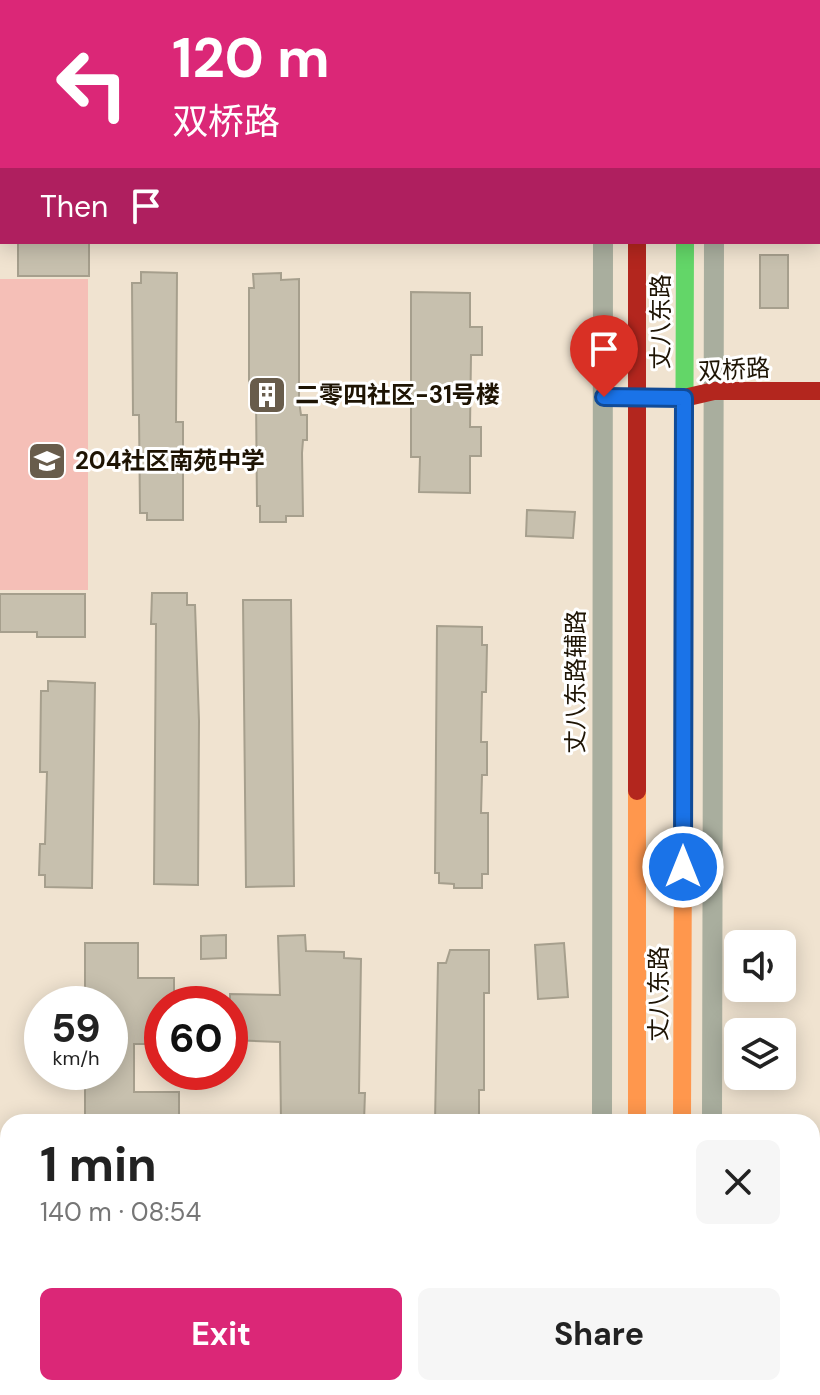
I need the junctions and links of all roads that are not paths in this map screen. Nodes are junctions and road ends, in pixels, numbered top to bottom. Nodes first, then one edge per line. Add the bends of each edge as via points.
1 (603, 244) edge
2 (637, 244) edge
3 (685, 244) edge
4 (714, 244) edge
5 (714, 391) junction
6 (820, 391) edge
7 (604, 397) junction
8 (638, 398) junction
9 (684, 398) junction
10 (602, 1114) edge
11 (637, 1114) edge
12 (682, 1114) edge
13 (712, 1114) edge

1 - 7 street, 丈八东路辅路
2 - 8 main road, 丈八东路
3 - 9 main road, 丈八东路
4 - 5 street
5 - 6 main road, 双桥路
5 - 9 main road, 双桥路
5 - 13 street
7 - 8 main road, 双桥路
7 - 10 street, 丈八东路辅路
8 - 9 main road, 双桥路
8 - 11 main road, 丈八东路
9 - 12 main road, 丈八东路

